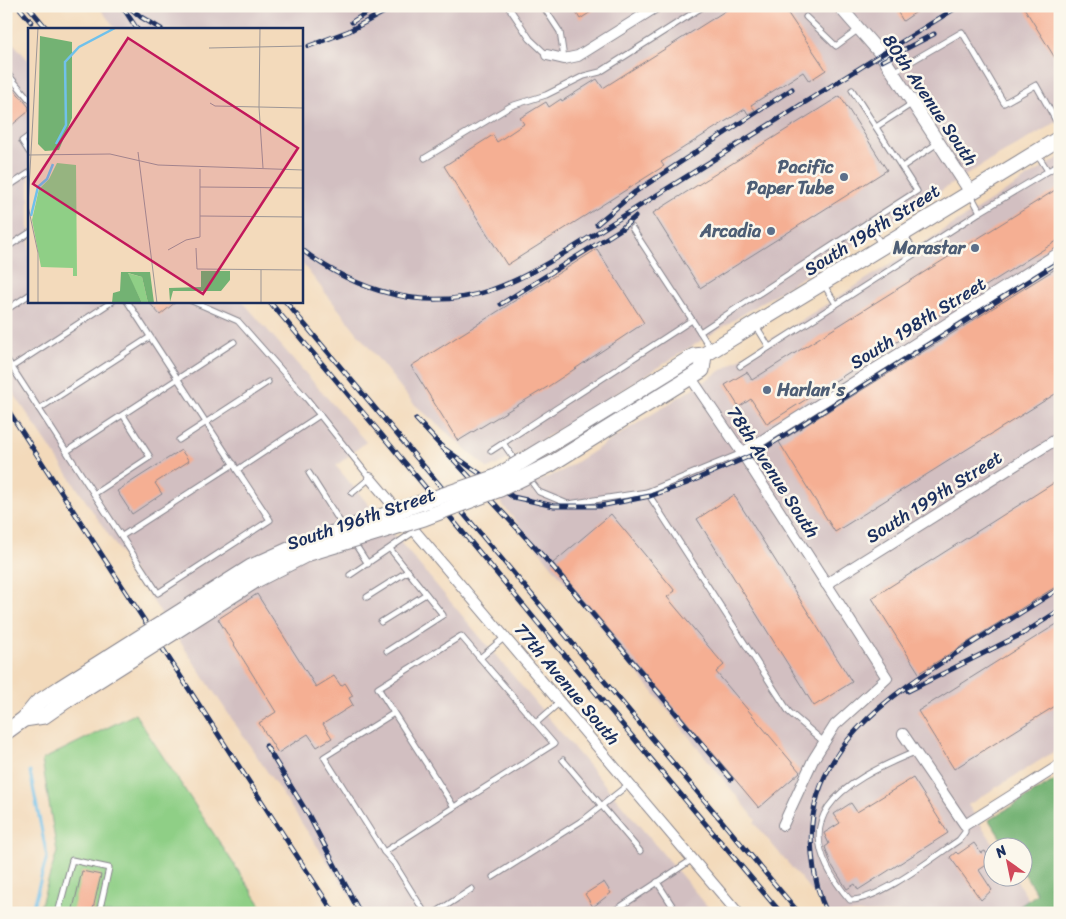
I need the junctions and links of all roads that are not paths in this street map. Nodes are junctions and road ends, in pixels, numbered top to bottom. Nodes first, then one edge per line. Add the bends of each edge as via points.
1 (508, 6) edge
2 (543, 6) edge
3 (704, 6) edge
4 (839, 6) edge
5 (651, 8) edge
6 (806, 17) dead end
7 (860, 29) junction
8 (547, 54) joint
9 (564, 59) junction
10 (892, 72) junction
11 (7, 74) edge
12 (852, 90) dead end
13 (28, 98) edge
14 (913, 103) junction
15 (876, 127) junction
16 (1060, 128) edge
17 (28, 137) edge
18 (1060, 138) edge
19 (938, 143) junction
20 (28, 150) edge
21 (1036, 152) junction
22 (425, 158) dead end
23 (1060, 164) edge
24 (902, 167) junction
25 (1048, 171) junction
26 (28, 174) edge
27 (6, 188) edge
28 (970, 191) junction
29 (980, 212) junction
30 (868, 223) junction
31 (632, 228) dead end
32 (903, 233) junction
33 (28, 234) edge
34 (882, 246) junction
35 (6, 248) edge
36 (1060, 252) edge
37 (916, 253) junction
38 (823, 282) junction
39 (28, 296) edge
40 (111, 302) edge
41 (128, 302) edge
42 (194, 302) edge
43 (836, 304) junction
44 (6, 310) edge
45 (692, 320) junction
46 (755, 324) junction
47 (700, 332) junction
48 (150, 337) junction
49 (234, 342) dead end
50 (769, 348) junction
51 (708, 353) junction
52 (6, 358) edge
53 (740, 366) dead end
54 (12, 367) junction
55 (691, 378) junction
56 (178, 379) junction
57 (268, 382) dead end
58 (39, 409) junction
59 (123, 415) junction
60 (320, 416) junction
61 (206, 422) junction
62 (1060, 437) edge
63 (179, 440) dead end
64 (503, 443) junction
65 (67, 451) junction
66 (491, 451) dead end
67 (742, 453) junction
68 (234, 464) junction
69 (238, 470) junction
70 (308, 473) dead end
71 (370, 478) junction
72 (647, 492) junction
73 (352, 493) dead end
74 (94, 494) junction
75 (415, 531) junction
76 (122, 536) junction
77 (390, 550) junction
78 (368, 564) junction
79 (408, 571) junction
80 (350, 575) dead end
81 (826, 584) junction
82 (426, 594) junction
83 (367, 597) dead end
84 (381, 622) dead end
85 (506, 636) junction
86 (387, 651) dead end
87 (480, 658) junction
88 (64, 694) junction
89 (561, 701) junction
90 (394, 713) junction
91 (536, 723) junction
92 (6, 732) edge
93 (903, 734) dead end
94 (824, 742) junction
95 (915, 752) junction
96 (563, 760) dead end
97 (1060, 765) edge
98 (630, 783) junction
99 (602, 806) junction
100 (454, 807) junction
101 (783, 825) dead end
102 (965, 825) junction
103 (640, 850) dead end
104 (384, 852) junction
105 (693, 859) junction
106 (493, 877) dead end
107 (657, 882) junction
108 (472, 889) dead end
109 (58, 913) edge
110 (99, 913) edge
111 (425, 913) edge
112 (435, 913) edge
113 (611, 913) edge
114 (677, 913) edge
115 (738, 913) edge

1 - 8 lane via 530,39
2 - 9 lane via 560,32
3 - 22 lane via 600,72 511,106
4 - 7 street, 80th Avenue South
5 - 9 street via 578,56
6 - 7 lane via 836,46
7 - 10 street, 80th Avenue South
8 - 9 street
10 - 14 street, 80th Avenue South
10 - 16 lane via 962,32 1004,103 1036,86
11 - 13 lane
12 - 15 lane
14 - 15 lane
14 - 19 street, 80th Avenue South
15 - 24 lane
17 - 20 lane via 22,141
18 - 21 main road, South 196th Street
19 - 24 lane
19 - 28 street, 80th Avenue South
21 - 25 lane
21 - 28 main road, South 196th Street
23 - 25 lane
24 - 30 lane via 917,191
25 - 29 lane
26 - 27 lane
28 - 29 lane
28 - 32 main road, South 196th Street
29 - 37 lane
30 - 34 lane
30 - 47 lane
31 - 45 lane
32 - 34 main road, South 196th Street
32 - 37 lane
33 - 35 lane
34 - 38 main road, South 196th Street
36 - 67 street, South 198th Street
37 - 43 lane
38 - 43 lane
38 - 46 main road, South 196th Street
39 - 44 lane
40 - 54 lane
41 - 48 lane
42 - 60 lane via 238,321
43 - 50 lane
45 - 47 lane
45 - 64 lane
46 - 50 lane
46 - 51 main road, South 196th Street
47 - 51 lane
48 - 56 lane
48 - 58 lane
49 - 56 lane
50 - 53 lane
51 - 55 main road, South 196th Street via 702,370
51 - 88 main road, South 196th Street, bridge via 687,360 496,477 304,544 251,567
52 - 54 lane
54 - 58 lane
55 - 67 street, 78th Avenue South
55 - 88 main road, South 196th Street, bridge via 551,464 500,489 424,518 309,553 256,580
56 - 59 lane
56 - 61 lane
57 - 61 lane
58 - 65 lane
59 - 65 lane
59 - 74 lane via 150,457
60 - 69 lane
60 - 71 lane
61 - 63 lane
61 - 68 lane
62 - 81 street, South 199th Street
64 - 66 lane
64 - 72 lane via 539,492 568,504
65 - 74 lane
67 - 72 lane
67 - 81 street, 78th Avenue South
68 - 69 lane
68 - 76 lane
69 - 76 lane via 270,520 158,593
70 - 78 lane
71 - 73 lane
71 - 75 street, 77th Avenue South
72 - 94 lane via 789,712
74 - 76 lane
75 - 77 lane
75 - 85 street, 77th Avenue South
77 - 78 lane
77 - 79 lane
78 - 80 lane
79 - 82 lane
79 - 83 lane
81 - 94 street, 78th Avenue South via 887,678 835,725
82 - 84 lane
82 - 86 lane via 443,615
85 - 87 lane
85 - 89 street, 77th Avenue South
87 - 90 lane via 461,636 378,688
87 - 91 lane
88 - 92 main road, South 196th Street via 44,716 24,719
89 - 91 lane
89 - 98 street, 77th Avenue South
90 - 100 lane
90 - 104 lane via 324,757
91 - 100 lane via 554,744
93 - 95 street
94 - 101 street
95 - 102 street
95 - 102 lane via 866,775 838,794 826,809 818,835 823,859 843,892 850,900 877,894 959,840 965,832
96 - 99 lane
97 - 102 street
98 - 99 lane
98 - 105 street, 77th Avenue South
99 - 103 lane
99 - 106 lane
100 - 104 lane
104 - 111 lane
105 - 107 lane
105 - 115 street, 77th Avenue South
107 - 113 lane
107 - 114 lane
108 - 112 lane
109 - 110 lane via 72,860 109,868

